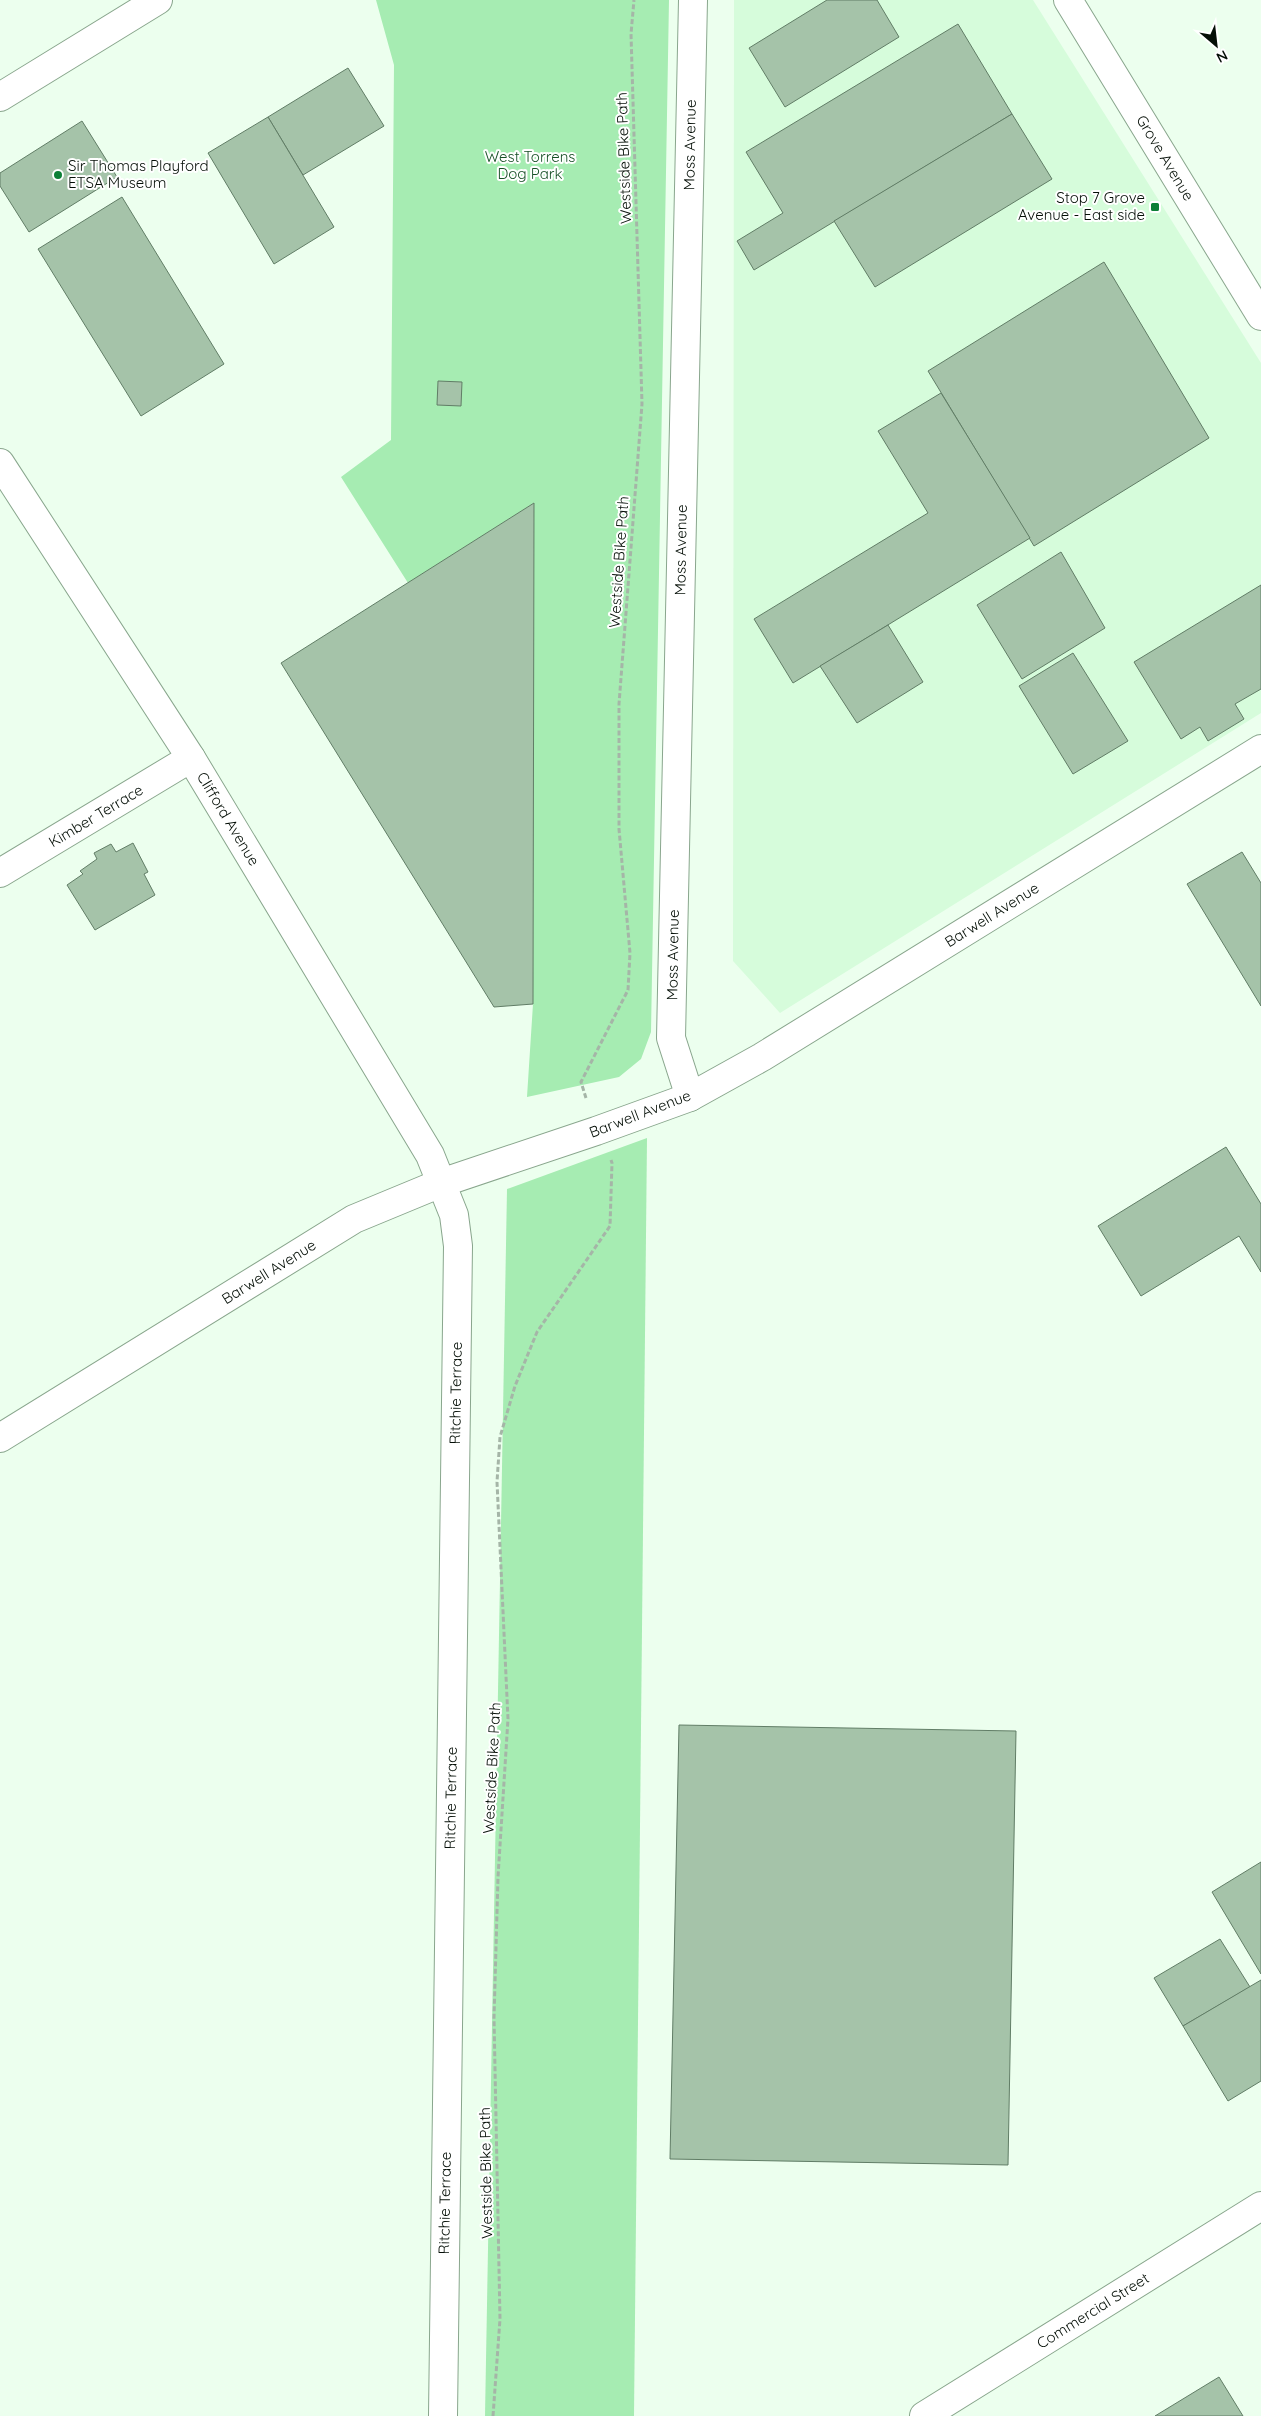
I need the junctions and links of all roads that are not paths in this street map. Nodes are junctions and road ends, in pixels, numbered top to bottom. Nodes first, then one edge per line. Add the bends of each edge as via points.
1 (158, 0) edge
2 (693, 0) edge
3 (1068, 0) edge
4 (0, 97) edge
5 (1261, 316) edge
6 (0, 463) edge
7 (1261, 749) edge
8 (192, 758) junction
9 (0, 873) edge
10 (690, 1097) junction
11 (441, 1183) junction
12 (0, 1438) edge
13 (1261, 2206) edge
14 (442, 2416) edge
15 (924, 2416) edge

1 - 4 street
2 - 10 street, Moss Avenue via 671,1038
3 - 5 street, Grove Avenue
6 - 8 street, Clifford Avenue
7 - 10 street, Barwell Avenue via 762,1057
8 - 9 street, Kimber Terrace
8 - 11 street, Clifford Avenue via 430,1155
10 - 11 street, Barwell Avenue
11 - 12 street, Barwell Avenue via 354,1219
11 - 14 street, Ritchie Terrace via 454,1215 458,1246
13 - 15 street, Commercial Street

